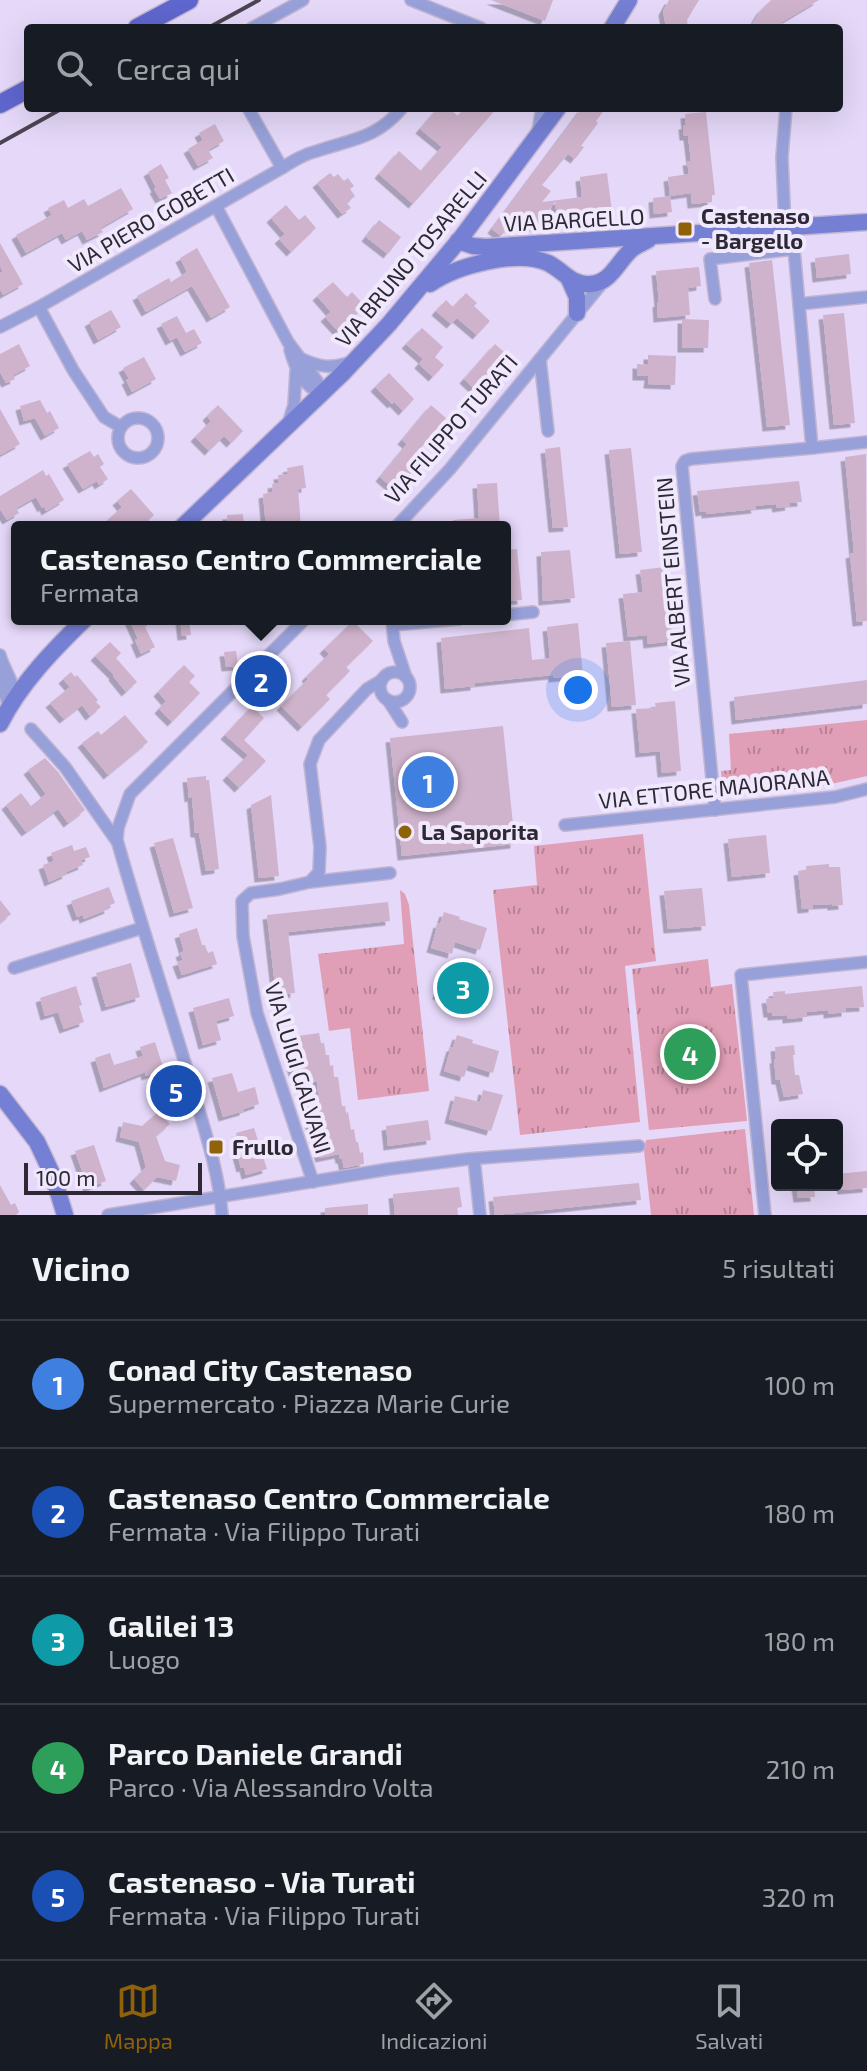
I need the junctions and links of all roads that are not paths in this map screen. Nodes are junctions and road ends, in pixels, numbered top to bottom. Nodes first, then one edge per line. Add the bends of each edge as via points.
1 (169, 0) edge
2 (189, 0) edge
3 (303, 0) edge
4 (411, 0) edge
5 (629, 0) edge
6 (141, 24) edge
7 (144, 24) edge
8 (259, 24) edge
9 (467, 24) edge
10 (614, 24) edge
11 (24, 91) edge
12 (0, 104) edge
13 (250, 112) edge
14 (398, 112) edge
15 (541, 112) edge
16 (555, 112) edge
17 (786, 112) edge
18 (537, 138) junction
19 (282, 168) junction
20 (216, 206) junction
21 (867, 222) edge
22 (789, 228) junction
23 (656, 237) junction
24 (458, 241) junction
25 (794, 249) junction
26 (476, 263) junction
27 (569, 279) junction
28 (603, 282) junction
29 (415, 294) junction
30 (867, 297) edge
31 (715, 299) dead end
32 (799, 304) junction
33 (39, 307) junction
34 (577, 313) junction
35 (0, 327) edge
36 (540, 359) junction
37 (356, 360) junction
38 (298, 363) junction
39 (322, 394) junction
40 (121, 427) dead end
41 (286, 429) junction
42 (548, 431) dead end
43 (867, 442) edge
44 (812, 448) junction
45 (188, 521) edge
46 (402, 521) edge
47 (533, 612) dead end
48 (511, 614) edge
49 (79, 625) edge
50 (299, 625) edge
51 (392, 625) edge
52 (394, 641) junction
53 (1, 662) edge
54 (37, 670) junction
55 (406, 677) junction
56 (384, 678) junction
57 (407, 696) junction
58 (385, 697) junction
59 (12, 702) junction
60 (355, 702) junction
61 (0, 724) edge
62 (31, 729) dead end
63 (867, 789) edge
64 (715, 810) junction
65 (565, 825) dead end
66 (117, 840) junction
67 (390, 873) dead end
68 (310, 882) junction
69 (142, 928) junction
70 (867, 962) edge
71 (14, 968) dead end
72 (0, 1094) edge
73 (639, 1146) dead end
74 (474, 1159) junction
75 (313, 1182) junction
76 (221, 1196) junction
77 (65, 1215) edge
78 (108, 1215) edge
79 (222, 1215) edge
80 (480, 1215) edge
81 (765, 1215) edge

1 - 6 street
2 - 7 main road
3 - 8 street
4 - 9 street
5 - 10 street
11 - 12 main road
13 - 19 street
14 - 19 street, VIA PIERO GOBETTI via 366,137 305,155
15 - 18 street
16 - 18 street, VIA BRUNO TOSARELLI
17 - 22 street via 782,157
18 - 24 street, VIA BRUNO TOSARELLI
19 - 20 street, VIA PIERO GOBETTI
20 - 33 street, VIA PIERO GOBETTI
20 - 38 street
21 - 22 street, VIA BARGELLO
22 - 23 street, VIA BARGELLO
22 - 25 street
23 - 24 street, VIA BARGELLO via 479,247
23 - 28 street, VIA FILIPPO TURATI via 634,247
24 - 26 street
24 - 29 street, VIA BRUNO TOSARELLI
25 - 31 street via 710,259
25 - 32 street
26 - 27 street, VIA BARGELLO via 531,258
26 - 29 street, VIA BARGELLO
27 - 28 street, VIA BARGELLO
27 - 34 street
28 - 34 street, VIA FILIPPO TURATI
29 - 37 street, VIA BRUNO TOSARELLI
30 - 32 street
32 - 44 street
33 - 35 street, VIA PIERO GOBETTI
33 - 40 street via 104,417
34 - 36 street, VIA FILIPPO TURATI
36 - 42 street, VIA FILIPPO TURATI
36 - 46 street, VIA FILIPPO TURATI
37 - 38 street via 333,367
37 - 39 street, VIA BRUNO TOSARELLI
38 - 39 street via 317,381
38 - 41 street
39 - 41 street, VIA BRUNO TOSARELLI
41 - 45 street, VIA BRUNO TOSARELLI
43 - 44 street
44 - 64 street, VIA ALBERT EINSTEIN via 691,459 682,466
47 - 48 street
49 - 54 street
50 - 66 street via 130,794
51 - 52 street
52 - 55 street
52 - 56 street
53 - 54 street via 19,674
53 - 59 street via 5,699
54 - 59 street
55 - 56 street via 398,673
55 - 57 street
56 - 58 street via 380,685
56 - 60 street
57 - 58 street via 400,701
57 - 58 street via 402,722
58 - 60 street via 366,696
59 - 61 street
60 - 68 street via 319,740 310,764 320,847 319,872
62 - 66 street
63 - 64 street, VIA ETTORE MAJORANA
64 - 65 street, VIA ETTORE MAJORANA
66 - 69 street
67 - 68 street
68 - 75 street, VIA LUIGI GALVANI via 251,893 242,901 257,1013
69 - 71 street
69 - 76 street
70 - 81 street via 741,975
72 - 77 street via 37,1142
73 - 74 street
74 - 75 street
74 - 80 street
75 - 76 street
76 - 78 street
76 - 79 street

